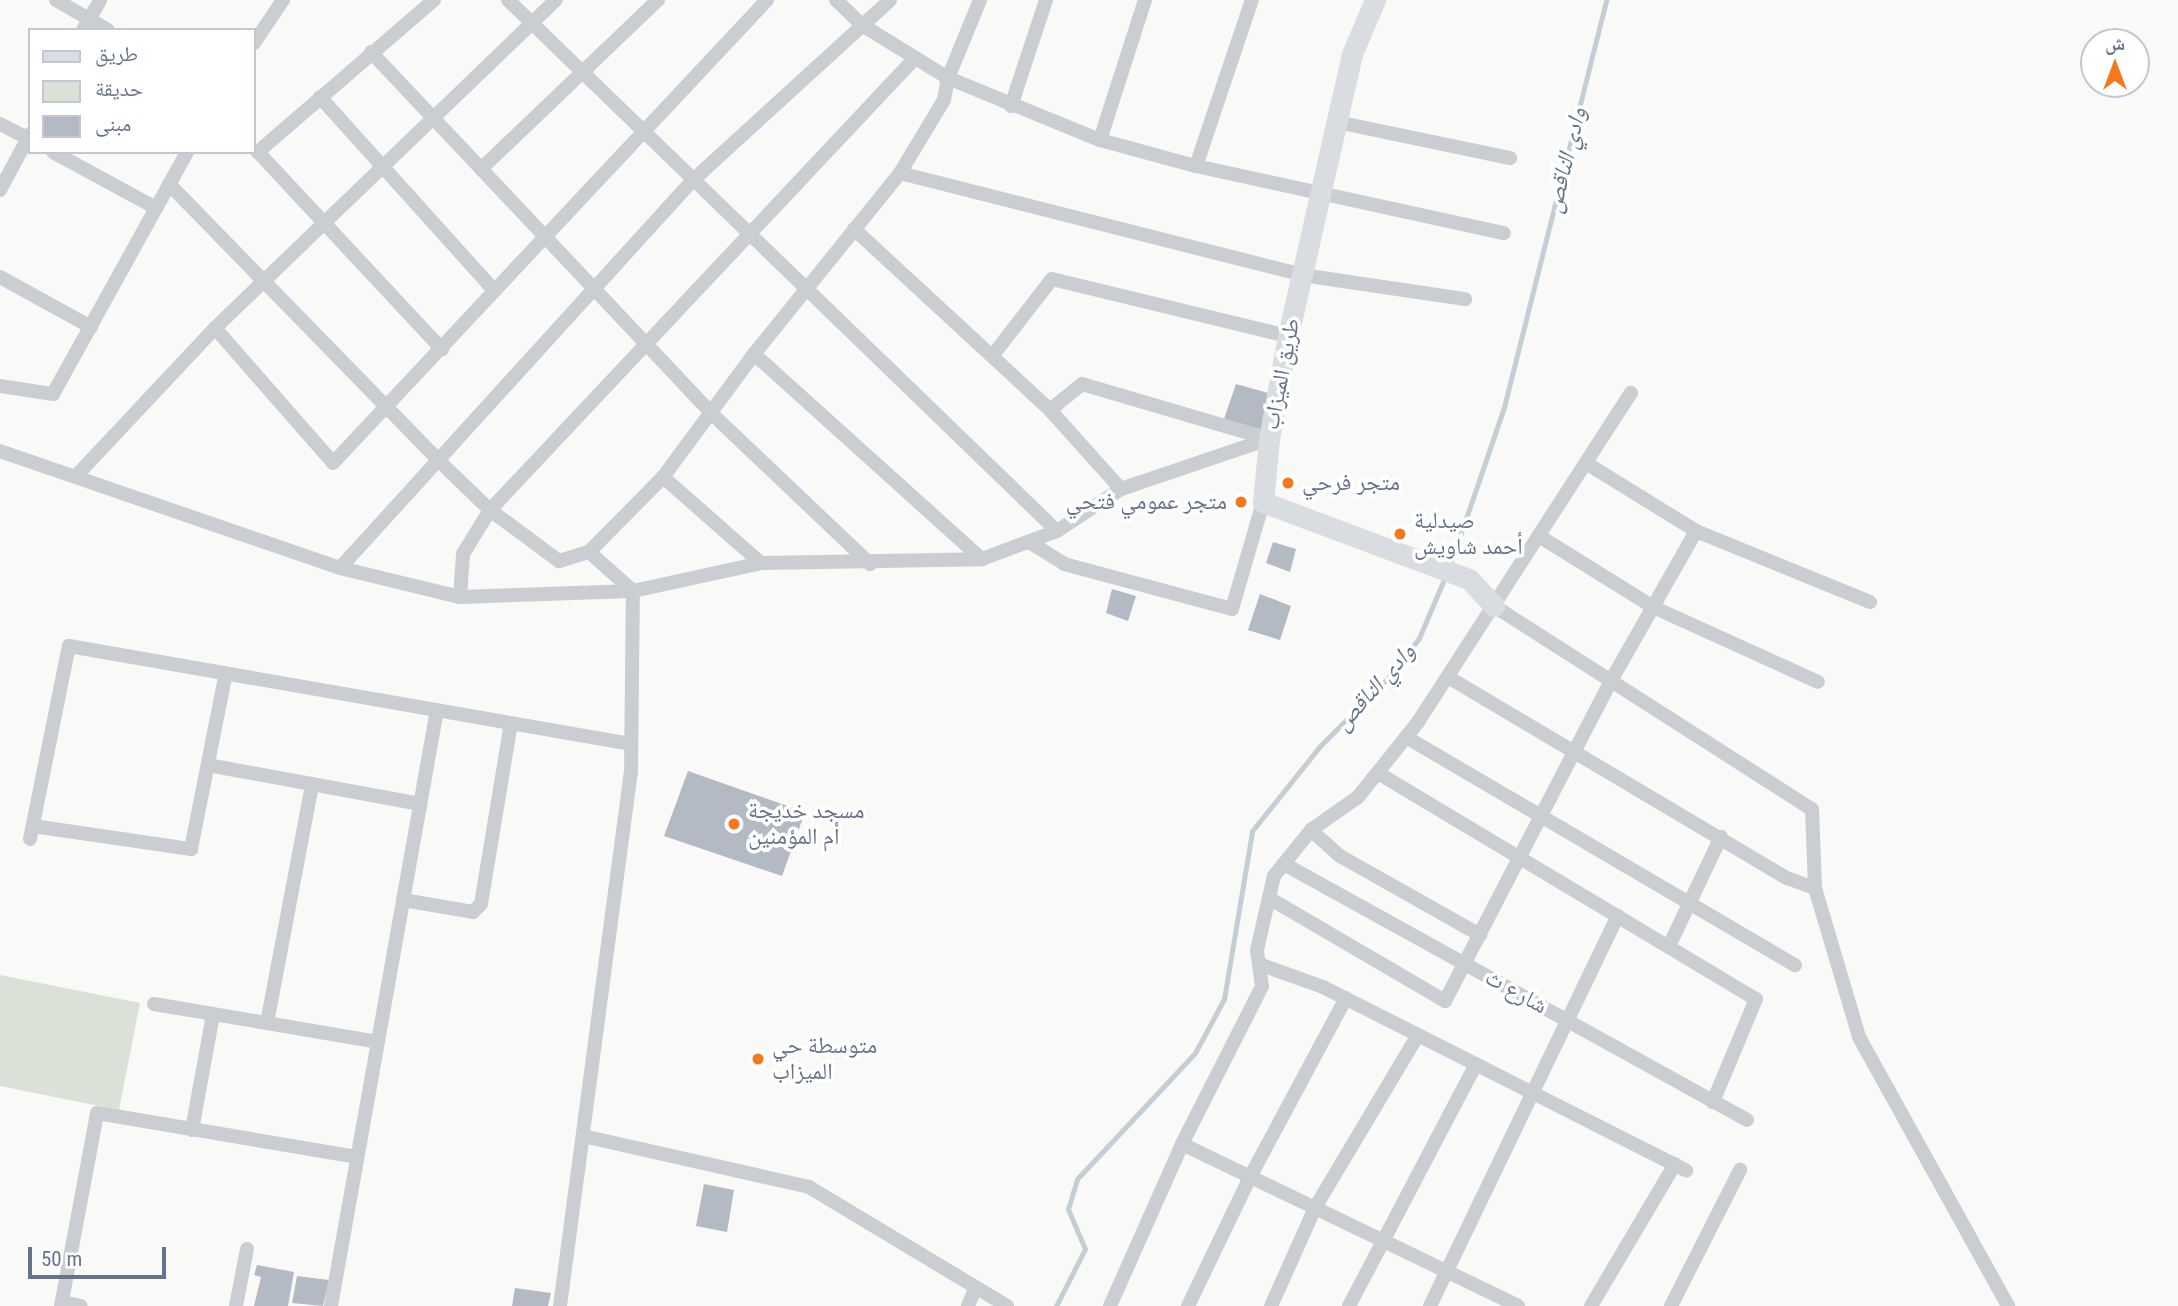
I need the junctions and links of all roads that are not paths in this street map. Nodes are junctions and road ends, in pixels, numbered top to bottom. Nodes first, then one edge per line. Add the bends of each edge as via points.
1 (56, 0) edge
2 (100, 0) edge
3 (283, 0) edge
4 (434, 0) edge
5 (508, 0) edge
6 (556, 0) edge
7 (658, 0) edge
8 (766, 0) edge
9 (835, 0) edge
10 (890, 0) edge
11 (980, 0) edge
12 (1046, 0) edge
13 (1145, 0) edge
14 (1252, 0) edge
15 (1375, 0) edge
16 (86, 24) edge
17 (862, 24) junction
18 (531, 25) junction
19 (256, 40) edge
20 (371, 52) junction
21 (915, 58) junction
22 (582, 73) junction
23 (948, 78) junction
24 (320, 97) junction
25 (1011, 106) junction
26 (432, 118) junction
27 (1337, 122) junction
28 (0, 124) edge
29 (640, 132) junction
30 (28, 137) edge
31 (28, 139) edge
32 (1100, 140) junction
33 (57, 154) edge
34 (186, 154) edge
35 (1510, 158) dead end
36 (1196, 166) junction
37 (380, 167) junction
38 (481, 169) junction
39 (900, 173) junction
40 (692, 181) junction
41 (169, 184) junction
42 (0, 190) edge
43 (1321, 193) junction
44 (156, 208) junction
45 (325, 220) junction
46 (854, 229) junction
47 (748, 232) junction
48 (1504, 233) dead end
49 (545, 235) junction
50 (1302, 275) junction
51 (0, 277) edge
52 (264, 280) junction
53 (493, 289) junction
54 (596, 289) junction
55 (807, 289) junction
56 (1465, 299) dead end
57 (91, 327) junction
58 (215, 328) junction
59 (1288, 336) junction
60 (645, 344) junction
61 (442, 349) junction
62 (754, 354) junction
63 (993, 355) junction
64 (0, 386) edge
65 (1632, 393) dead end
66 (386, 409) junction
67 (1050, 410) junction
68 (710, 412) junction
69 (1269, 439) junction
70 (0, 451) edge
71 (436, 458) junction
72 (1586, 463) junction
73 (76, 475) junction
74 (663, 477) junction
75 (1121, 489) junction
76 (1263, 502) junction
77 (490, 510) junction
78 (1057, 531) junction
79 (1696, 531) junction
80 (1539, 536) junction
81 (1031, 543) junction
82 (589, 552) junction
83 (982, 559) junction
84 (761, 563) junction
85 (870, 564) junction
86 (340, 568) junction
87 (633, 591) junction
88 (460, 597) junction
89 (1870, 602) dead end
90 (1494, 606) junction
91 (1653, 607) junction
92 (226, 673) junction
93 (1448, 677) junction
94 (1612, 679) junction
95 (1818, 682) dead end
96 (437, 710) junction
97 (511, 723) junction
98 (1406, 737) junction
99 (631, 744) junction
100 (1575, 751) junction
101 (208, 765) junction
102 (1378, 773) junction
103 (312, 784) junction
104 (420, 804) junction
105 (1541, 817) junction
106 (1311, 830) junction
107 (1721, 837) junction
108 (1521, 858) junction
109 (1284, 864) junction
110 (1815, 888) junction
111 (1269, 898) junction
112 (403, 900) junction
113 (1687, 904) junction
114 (1618, 916) junction
115 (1480, 935) junction
116 (1669, 946) junction
117 (1465, 963) junction
118 (1259, 964) junction
119 (1795, 965) dead end
120 (1346, 998) junction
121 (154, 1004) dead end
122 (214, 1014) junction
123 (1565, 1019) junction
124 (267, 1023) junction
125 (1418, 1035) junction
126 (378, 1042) junction
127 (1476, 1064) junction
128 (1531, 1092) junction
129 (1713, 1102) junction
130 (1747, 1120) dead end
131 (192, 1130) junction
132 (583, 1136) junction
133 (1182, 1144) junction
134 (356, 1157) junction
135 (1740, 1170) dead end
136 (1250, 1177) junction
137 (1316, 1206) junction
138 (1381, 1239) junction
139 (247, 1249) dead end
140 (1446, 1272) junction
141 (975, 1289) junction
142 (61, 1304) edge
143 (1512, 1305) edge
144 (81, 1306) edge
145 (236, 1306) edge
146 (331, 1306) edge
147 (560, 1306) edge
148 (968, 1306) edge
149 (1007, 1306) edge
150 (1110, 1306) edge
151 (1188, 1306) edge
152 (1271, 1306) edge
153 (1349, 1306) edge
154 (1430, 1306) edge
155 (1591, 1306) edge
156 (1671, 1306) edge
157 (2008, 1306) edge

1 - 16 street
2 - 16 street
3 - 19 street
4 - 20 street
5 - 18 street
6 - 18 street
7 - 22 street
8 - 29 street
9 - 17 street
10 - 17 street
11 - 23 street
12 - 25 street
13 - 32 street
14 - 36 street
15 - 27 street, طريق الميزاب via 1352,54
17 - 21 street
17 - 40 street
18 - 22 street
18 - 26 street
20 - 24 street
20 - 26 street
21 - 23 street
21 - 47 street
22 - 29 street
22 - 38 street
23 - 25 street
23 - 39 street via 944,100
24 - 37 street
24 - 45 street via 258,152
25 - 32 street
26 - 37 street
26 - 38 street
27 - 35 street
27 - 43 street, طريق الميزاب
28 - 30 street
29 - 40 street
29 - 49 street
31 - 42 street
32 - 36 street
33 - 44 street
34 - 41 street
36 - 43 street
37 - 45 street
37 - 53 street
38 - 49 street
39 - 46 street
39 - 50 street
40 - 47 street
40 - 54 street
41 - 44 street
41 - 52 street
43 - 48 street
43 - 50 street, طريق الميزاب
44 - 57 street
45 - 52 street
45 - 61 street
46 - 55 street
46 - 63 street
47 - 55 street
47 - 60 street
49 - 53 street
49 - 54 street
50 - 56 street
50 - 59 street, طريق الميزاب
51 - 57 street
52 - 58 street
52 - 66 street
53 - 61 street
54 - 60 street
54 - 71 street
55 - 62 street
55 - 78 street
57 - 64 street via 53,394
58 - 66 street via 333,463
58 - 73 street
59 - 63 street via 1052,279
59 - 69 street, طريق الميزاب
60 - 68 street
60 - 77 street
61 - 66 street
62 - 68 street
62 - 83 street
63 - 67 street
65 - 72 street
66 - 71 street
67 - 69 street via 1082,384
67 - 75 street
68 - 74 street
68 - 85 street
69 - 75 street
69 - 76 street, طريق الميزاب
70 - 73 street
71 - 77 street
71 - 86 street
72 - 79 street
72 - 80 street
73 - 86 street
74 - 82 street
74 - 84 street
75 - 78 street
76 - 81 street via 1232,610 1064,564
76 - 90 street via 1469,579
77 - 82 street via 559,561
77 - 88 street via 463,554
78 - 81 street
79 - 89 street
79 - 91 street
80 - 90 street
80 - 91 street
81 - 83 street
82 - 87 street
83 - 85 street
84 - 85 street
84 - 87 street
86 - 88 street
87 - 88 street
87 - 99 street
90 - 93 street
90 - 94 street
91 - 94 street
91 - 95 street
92 - 96 street
92 - 101 street
92 - 101 street via 69,646 31,832 191,849
93 - 98 street
93 - 100 street
94 - 100 street
94 - 110 street via 1812,809
96 - 97 street
96 - 104 street
97 - 99 street
97 - 112 street via 481,904 473,912
98 - 102 street
98 - 105 street
99 - 132 street
100 - 105 street
100 - 107 street
101 - 103 street
102 - 106 street via 1358,797
102 - 108 street
103 - 104 street
103 - 124 street
104 - 112 street
105 - 108 street
105 - 113 street
106 - 109 street
106 - 115 street via 1340,856
107 - 110 street via 1787,878
107 - 113 street
108 - 114 street
108 - 115 street
109 - 111 street via 1274,876
109 - 117 street, شارع ث
110 - 157 street via 1859,1037
111 - 117 street via 1445,1001
111 - 118 street
112 - 126 street
113 - 116 street
113 - 119 street
114 - 116 street
114 - 123 street
115 - 117 street
116 - 129 street via 1756,999
117 - 123 street, شارع ث
118 - 120 street
118 - 133 street via 1262,986
120 - 125 street
120 - 136 street
121 - 122 street
122 - 124 street
122 - 131 street
123 - 128 street
123 - 129 street, شارع ث
124 - 126 street
125 - 127 street
125 - 137 street
126 - 134 street
127 - 128 street
127 - 138 street
128 - 140 street
128 - 155 street via 1680,1167
129 - 130 street, شارع ث
131 - 134 street
131 - 142 street via 97,1113
132 - 141 street via 809,1187
132 - 147 street
133 - 136 street
133 - 150 street
134 - 146 street
135 - 156 street
136 - 137 street
136 - 151 street
137 - 138 street
137 - 152 street
138 - 140 street
138 - 153 street
139 - 145 street
140 - 143 street
140 - 154 street
141 - 148 street
141 - 149 street
142 - 144 street

